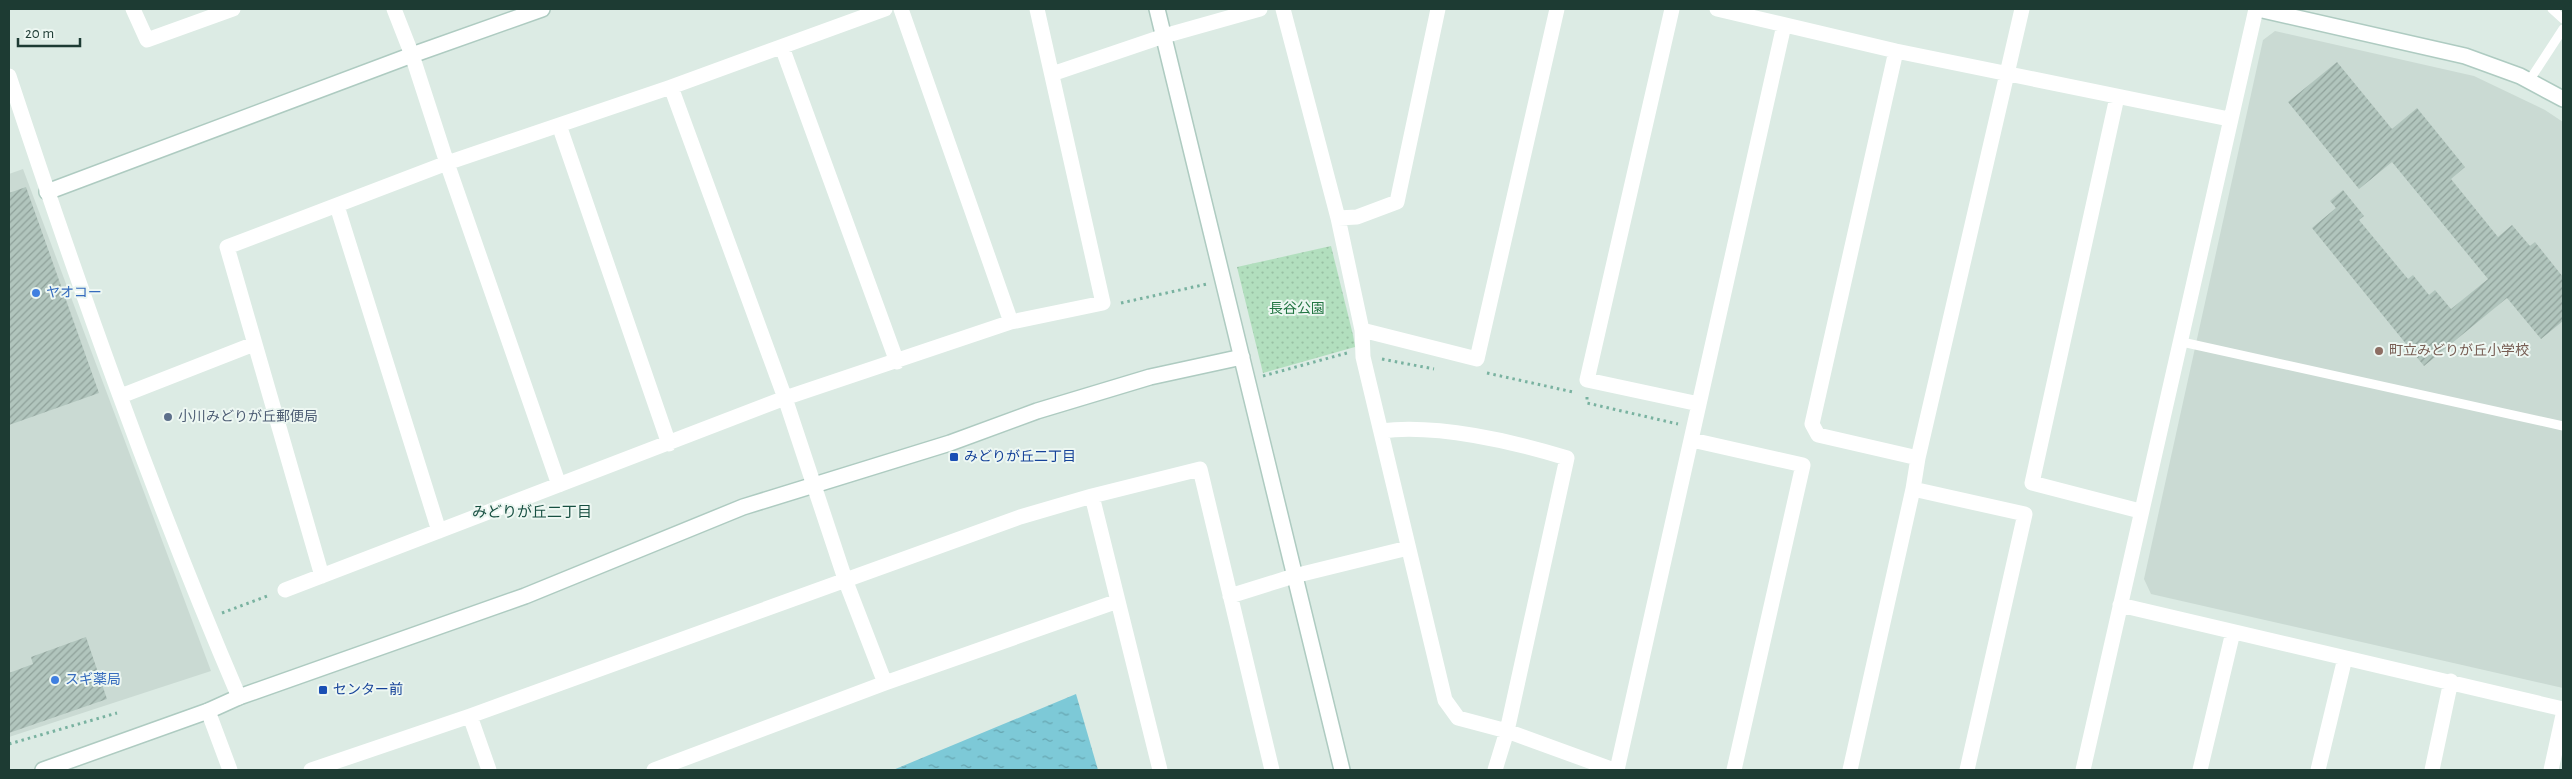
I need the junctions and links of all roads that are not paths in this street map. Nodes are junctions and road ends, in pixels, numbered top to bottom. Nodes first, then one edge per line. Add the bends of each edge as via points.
1 (133, 9) edge
2 (233, 9) edge
3 (394, 9) edge
4 (542, 9) edge
5 (885, 9) edge
6 (901, 9) edge
7 (1037, 9) edge
8 (1157, 9) edge
9 (1260, 9) edge
10 (1283, 9) edge
11 (1438, 9) edge
12 (1557, 9) edge
13 (1672, 9) edge
14 (1717, 9) edge
15 (2022, 9) edge
16 (2257, 9) edge
17 (2552, 9) edge
18 (2563, 19) edge
19 (1784, 25) junction
20 (2563, 29) edge
21 (1164, 36) junction
22 (782, 46) junction
23 (1896, 51) junction
24 (412, 55) junction
25 (2008, 72) junction
26 (1052, 74) junction
27 (9, 76) edge
28 (2529, 81) junction
29 (671, 87) junction
30 (2117, 97) junction
31 (2563, 99) edge
32 (2229, 119) junction
33 (559, 125) junction
34 (447, 163) junction
35 (47, 192) junction
36 (337, 206) junction
37 (1338, 218) junction
38 (1011, 322) junction
39 (1362, 330) junction
40 (2182, 342) junction
41 (254, 344) junction
42 (1242, 358) junction
43 (897, 362) junction
44 (121, 396) junction
45 (785, 398) junction
46 (1699, 404) junction
47 (2563, 426) edge
48 (1381, 432) junction
49 (1692, 440) junction
50 (669, 444) junction
51 (1918, 458) junction
52 (560, 485) junction
53 (815, 485) junction
54 (1914, 489) junction
55 (1092, 496) junction
56 (2140, 511) junction
57 (440, 531) junction
58 (1408, 548) junction
59 (322, 576) junction
60 (1294, 576) junction
61 (846, 582) junction
62 (285, 590) road end
63 (1230, 596) junction
64 (1118, 601) junction
65 (2120, 605) junction
66 (2233, 632) junction
67 (2345, 658) junction
68 (2451, 681) junction
69 (885, 683) junction
70 (239, 697) junction
71 (2563, 709) edge
72 (208, 710) junction
73 (2563, 715) edge
74 (470, 716) junction
75 (1507, 731) junction
76 (43, 770) edge
77 (230, 770) edge
78 (311, 770) edge
79 (489, 770) edge
80 (654, 770) edge
81 (1160, 770) edge
82 (1272, 770) edge
83 (1342, 770) edge
84 (1496, 770) edge
85 (1616, 770) edge
86 (1734, 770) edge
87 (1850, 770) edge
88 (1967, 770) edge
89 (2083, 770) edge
90 (2200, 770) edge
91 (2318, 770) edge
92 (2432, 770) edge
93 (2551, 770) edge

1 - 2 street via 147,40
3 - 24 street
4 - 24 street
5 - 22 street
6 - 38 street
7 - 26 street
8 - 21 street
9 - 21 street
10 - 37 street
11 - 37 street via 1397,202 1357,217
12 - 39 street via 1477,360
13 - 46 street via 1587,380
14 - 19 street
15 - 25 street
16 - 28 street via 2465,56
16 - 32 street
17 - 18 lane
19 - 23 street
19 - 46 street
20 - 28 lane
21 - 26 street
21 - 42 street
22 - 29 street
22 - 43 street
23 - 25 street
23 - 51 street via 1812,424 1818,435
24 - 34 street
24 - 35 street
25 - 30 street
25 - 51 street
26 - 38 street via 1103,303
27 - 35 street
28 - 31 street
29 - 33 street
29 - 45 street
30 - 32 street
30 - 56 street via 2032,484
32 - 40 street
33 - 34 street
33 - 50 street
34 - 36 street
34 - 52 street
35 - 44 street
36 - 41 street via 227,247
36 - 57 street
37 - 39 street
38 - 43 street
39 - 48 street via 1364,357
40 - 47 lane
40 - 56 street
41 - 44 street
41 - 59 street
42 - 53 street via 1150,377
42 - 60 street
43 - 45 street
44 - 70 street
45 - 50 street
45 - 53 street
46 - 49 street
48 - 58 street
48 - 75 street via 1405,428 1514,442 1567,458
49 - 85 street
49 - 86 street via 1803,466
50 - 52 street
51 - 54 street
52 - 57 street
53 - 61 street
53 - 70 street via 718,517 525,596
54 - 87 street
54 - 88 street via 2025,514
55 - 61 street via 1020,517
55 - 63 street via 1200,469
55 - 64 street
56 - 65 street
57 - 59 street
58 - 60 street
58 - 75 street via 1445,700 1458,718
59 - 62 street
60 - 63 street
60 - 83 street
61 - 69 street
61 - 74 street
63 - 82 street
64 - 69 street
64 - 81 street
65 - 66 street
65 - 89 street
66 - 67 street
66 - 90 street
67 - 68 street
67 - 91 street
68 - 71 street
68 - 92 street
69 - 80 street
70 - 72 street
72 - 76 street
72 - 77 street
73 - 93 street
74 - 78 street
74 - 79 street
75 - 84 street
75 - 85 street

